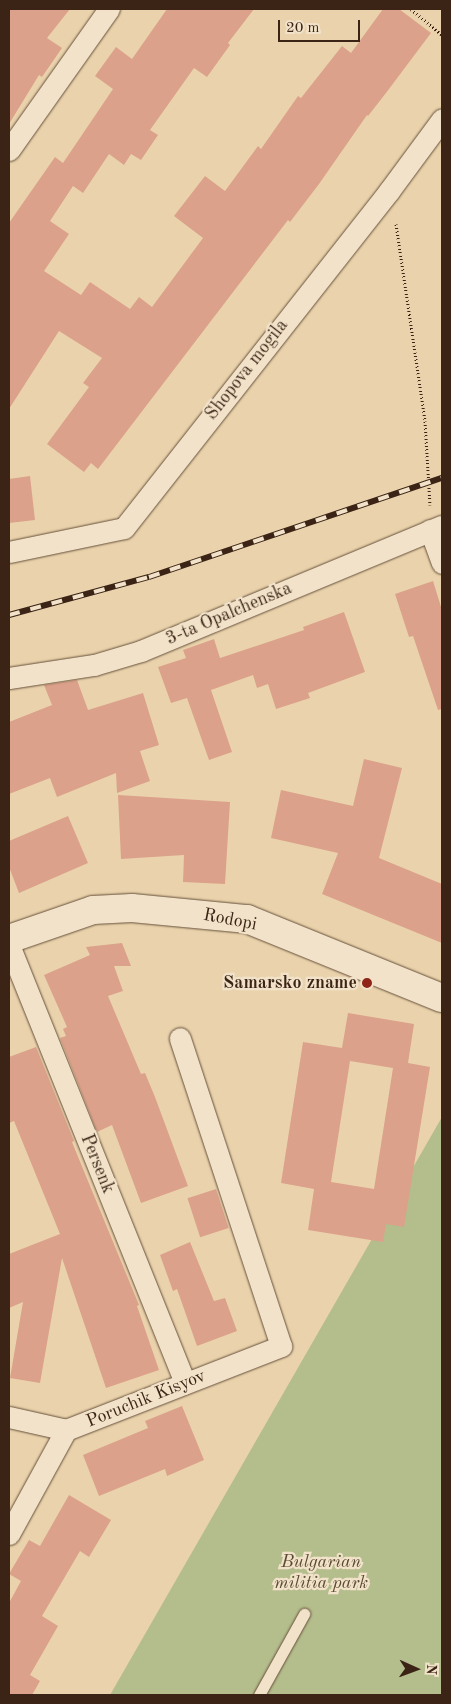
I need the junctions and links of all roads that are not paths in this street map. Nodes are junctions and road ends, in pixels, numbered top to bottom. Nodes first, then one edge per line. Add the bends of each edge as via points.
1 (108, 9) edge
2 (442, 119) edge
3 (9, 150) edge
4 (436, 528) edge
5 (9, 552) edge
6 (442, 563) edge
7 (9, 678) edge
8 (9, 939) edge
9 (9, 945) edge
10 (442, 998) edge
11 (180, 1038) dead end
12 (185, 1383) junction
13 (9, 1417) edge
14 (66, 1430) junction
15 (9, 1534) edge
16 (304, 1614) dead end
17 (259, 1695) edge

1 - 3 street
2 - 5 street, Shopova mogila via 124,528
4 - 6 street
4 - 7 street, 3-ta Opalchenska via 141,651 94,665
8 - 10 street, Rodopi via 93,910 132,908 247,919
9 - 12 street, Persenk
11 - 12 street, Poruchik Kisyov via 281,1346
12 - 14 street, Poruchik Kisyov
13 - 14 street, Poruchik Kisyov
14 - 15 street
16 - 17 lane

